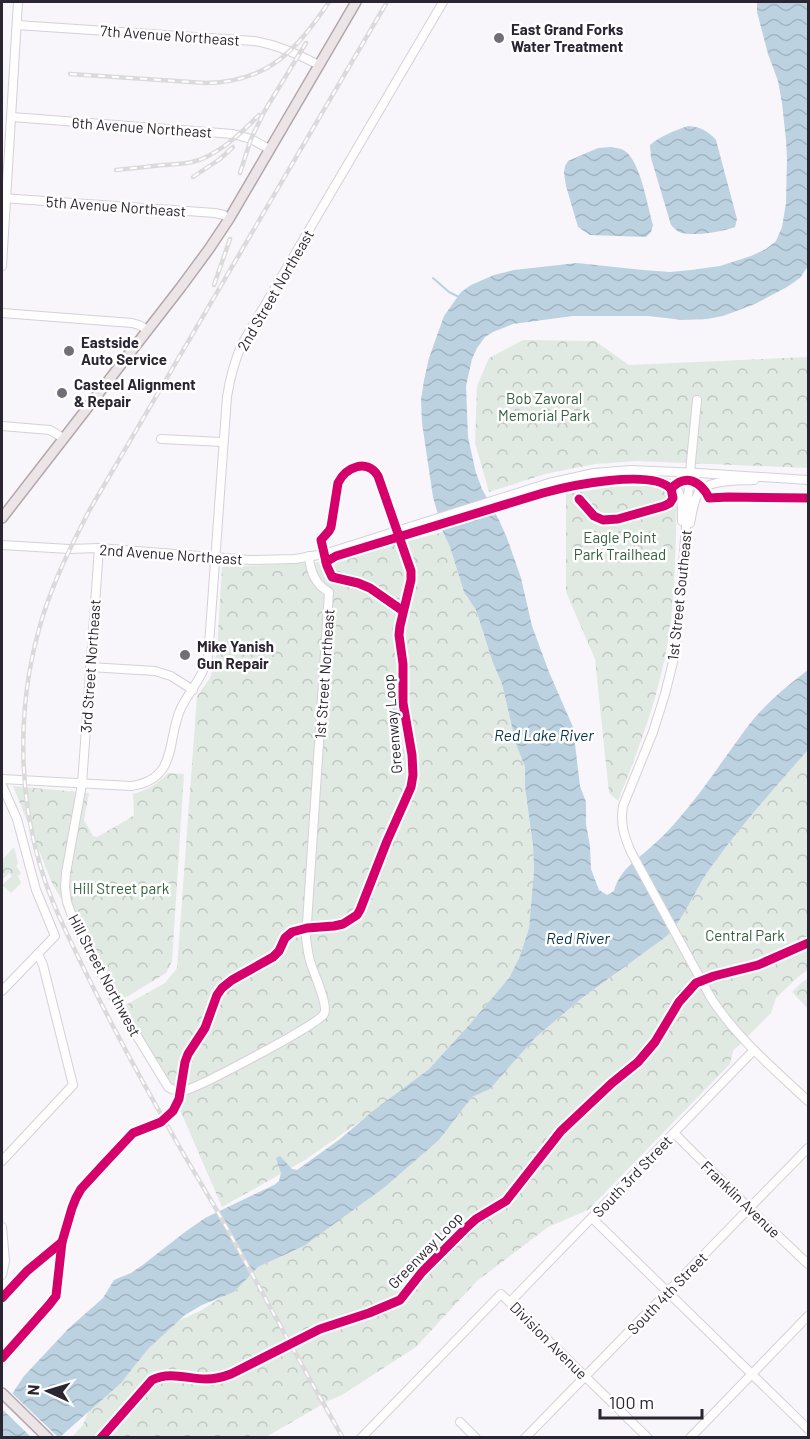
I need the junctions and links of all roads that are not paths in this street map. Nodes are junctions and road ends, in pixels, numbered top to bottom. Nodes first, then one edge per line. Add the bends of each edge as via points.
1 (18, 2) edge
2 (356, 2) edge
3 (443, 2) edge
4 (17, 25) junction
5 (318, 65) junction
6 (12, 117) junction
7 (269, 149) junction
8 (4, 199) edge
9 (229, 219) junction
10 (2, 266) edge
11 (2, 313) edge
12 (148, 330) junction
13 (697, 400) dead end
14 (2, 426) edge
15 (63, 438) junction
16 (161, 438) dead end
17 (223, 442) junction
18 (690, 472) junction
19 (631, 474) junction
20 (779, 478) junction
21 (808, 480) edge
22 (2, 518) edge
23 (2, 545) edge
24 (99, 548) junction
25 (684, 551) junction
26 (309, 556) junction
27 (216, 558) junction
28 (90, 667) junction
29 (193, 690) junction
30 (2, 779) edge
31 (82, 784) junction
32 (2, 785) edge
33 (38, 954) junction
34 (2, 992) edge
35 (325, 1010) joint
36 (754, 1050) junction
37 (808, 1101) edge
38 (674, 1133) junction
39 (808, 1148) edge
40 (2, 1161) edge
41 (750, 1209) junction
42 (592, 1218) junction
43 (2, 1227) edge
44 (808, 1264) edge
45 (2, 1275) edge
46 (667, 1292) junction
47 (510, 1302) junction
48 (808, 1316) edge
49 (752, 1374) junction
50 (585, 1377) junction
51 (2, 1393) edge
52 (460, 1422) dead end
53 (808, 1430) edge
54 (48, 1437) edge
55 (361, 1437) edge
56 (476, 1437) edge
57 (525, 1437) edge
58 (648, 1437) edge
59 (690, 1437) edge

1 - 4 street
2 - 5 main road
3 - 17 street, 2nd Street Northeast via 242,344 229,384
4 - 5 street, 7th Avenue Northeast via 254,41 290,50
4 - 6 street
5 - 7 main road
6 - 7 street, 6th Avenue Northeast via 233,134
6 - 8 street
7 - 9 main road
8 - 9 street, 5th Avenue Northeast via 215,213
8 - 10 street
9 - 12 main road
11 - 12 street via 132,323
12 - 15 main road
13 - 18 street, 1st Street Southeast
14 - 15 street via 51,430
15 - 22 main road
16 - 17 street
17 - 27 street, 2nd Street Northeast
18 - 19 street
18 - 20 street
18 - 25 street, 1st Street Southeast
19 - 25 street via 666,482 679,492
19 - 26 street, 2nd Avenue Northeast via 594,474 549,483
20 - 21 street
20 - 25 street via 703,488 694,504
23 - 24 street, 2nd Avenue Northeast
24 - 27 street, 2nd Avenue Northeast
24 - 28 street, 3rd Street Northeast
25 - 36 street, 1st Street Southeast via 675,654 653,732 623,806 625,838 711,998
26 - 27 street, 2nd Avenue Northeast via 267,560
26 - 35 street, 1st Street Northeast via 315,578 329,592 306,938
27 - 29 street, 2nd Street Northeast via 208,658
28 - 29 street via 155,671
28 - 31 street, 3rd Street Northeast
29 - 31 street, 2nd Street Northeast via 184,702 167,762 160,772 131,786
30 - 31 street
31 - 35 street, Hill Street Northwest via 66,873 67,902 112,995 168,1087 181,1091 197,1086 318,1020
32 - 33 street via 55,936
33 - 34 street
33 - 40 street via 73,1082
36 - 37 street, 1st Street Southeast
36 - 38 street, South 3rd Street
38 - 41 street, Franklin Avenue
38 - 42 street, South 3rd Street
39 - 41 street, South 4th Street
41 - 44 street, Franklin Avenue
41 - 46 street, South 4th Street
42 - 46 street
42 - 47 street, South 3rd Street
43 - 45 street
46 - 49 street
46 - 50 street, South 4th Street
47 - 50 street, Division Avenue
47 - 55 street, Division Avenue via 501,1294
48 - 49 street
49 - 53 street
49 - 59 street
50 - 57 street, South 4th Street
50 - 58 street, Division Avenue
51 - 54 main road
52 - 56 street

